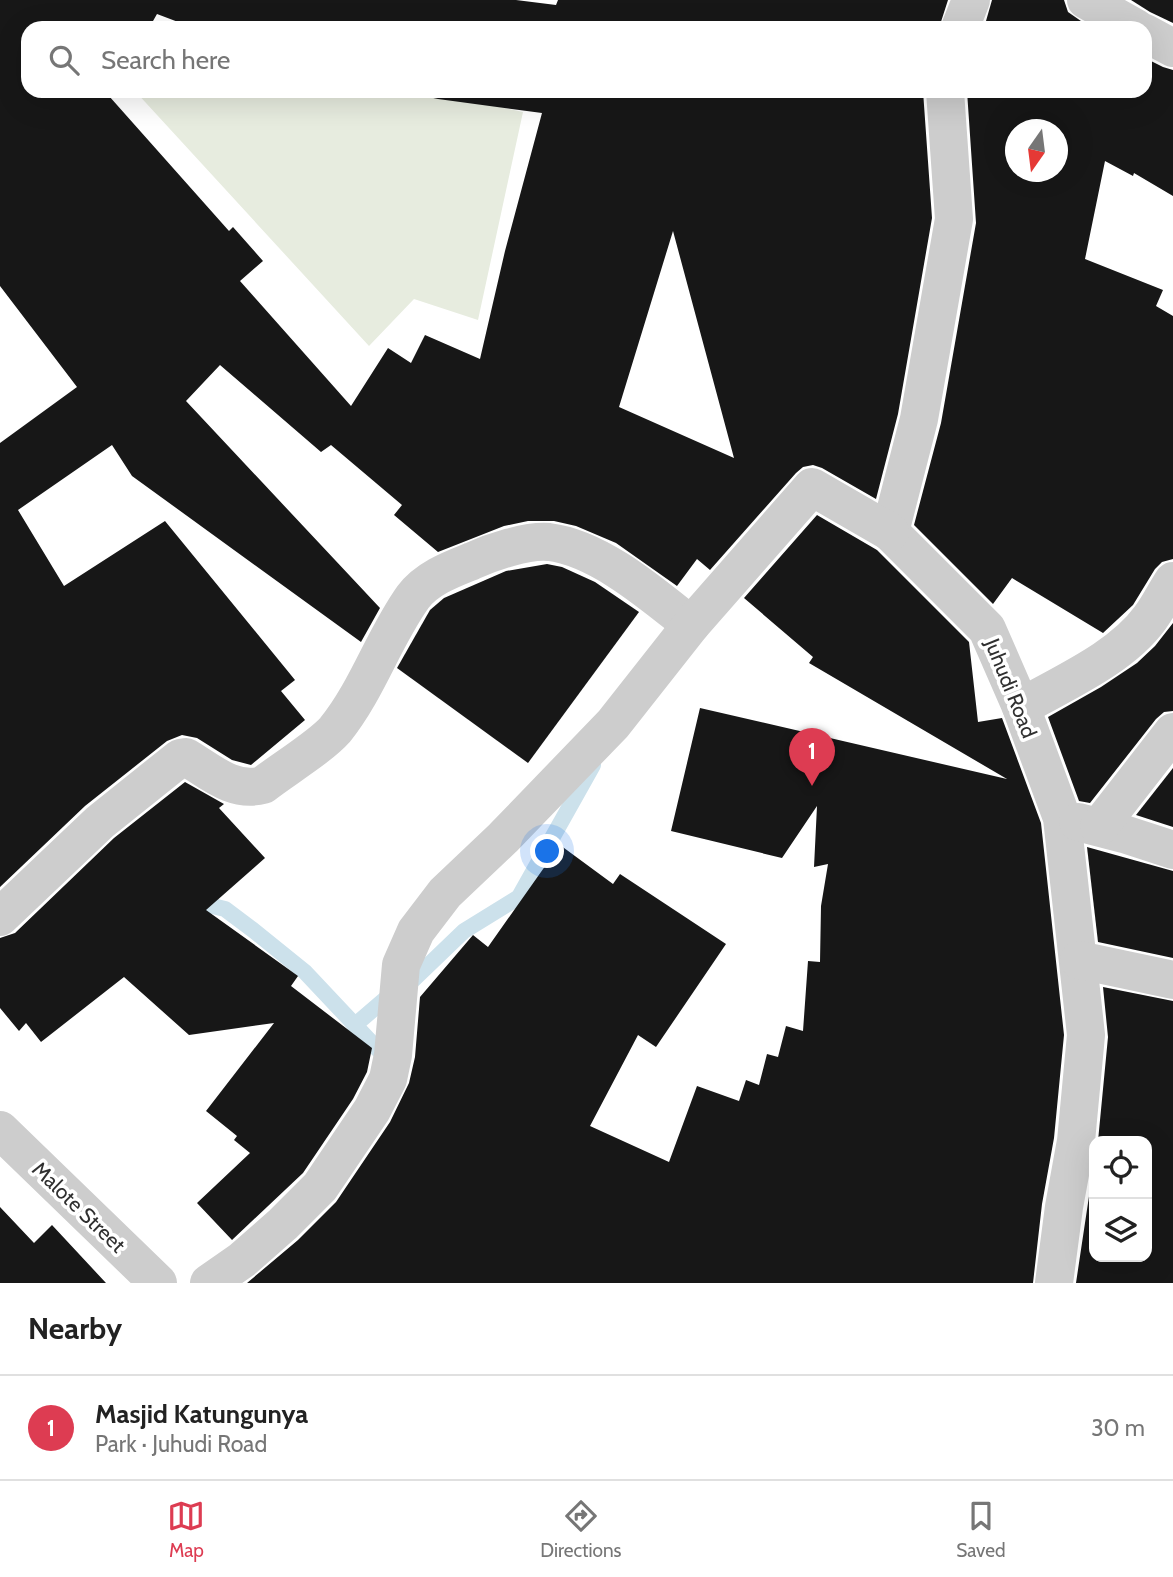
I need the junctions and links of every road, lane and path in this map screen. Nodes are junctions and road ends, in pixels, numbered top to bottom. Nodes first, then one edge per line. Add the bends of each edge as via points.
1 (971, 0) edge
2 (1086, 0) edge
3 (963, 21) edge
4 (1124, 21) edge
5 (1152, 37) edge
6 (1173, 48) edge
7 (945, 98) edge
8 (890, 532) junction
9 (1173, 580) edge
10 (691, 625) junction
11 (1021, 707) junction
12 (1173, 732) edge
13 (1062, 818) junction
14 (1099, 827) junction
15 (1173, 850) edge
16 (0, 917) edge
17 (1079, 961) junction
18 (1173, 980) edge
19 (0, 1130) edge
20 (158, 1283) edge
21 (209, 1283) edge
22 (1054, 1283) edge

1 - 3 street
2 - 4 street
5 - 6 street
7 - 8 street via 954,219 919,419
8 - 10 street, Juhudi Road via 812,487
8 - 11 street, Juhudi Road via 987,629
9 - 11 street via 1149,620 1123,645
10 - 16 street via 591,555 548,542 498,550 443,573 415,594 386,640 362,693 333,732 263,785 252,788 241,788 186,757 180,758 100,822
10 - 21 street via 612,724 445,893 416,931 401,965 388,1079 372,1110 320,1187 283,1224
11 - 13 street, Juhudi Road
12 - 14 street
13 - 14 street
13 - 17 street, Juhudi Road
14 - 15 street
17 - 18 street
17 - 22 street, Juhudi Road via 1086,1035 1076,1141
19 - 20 street, Malote Street

